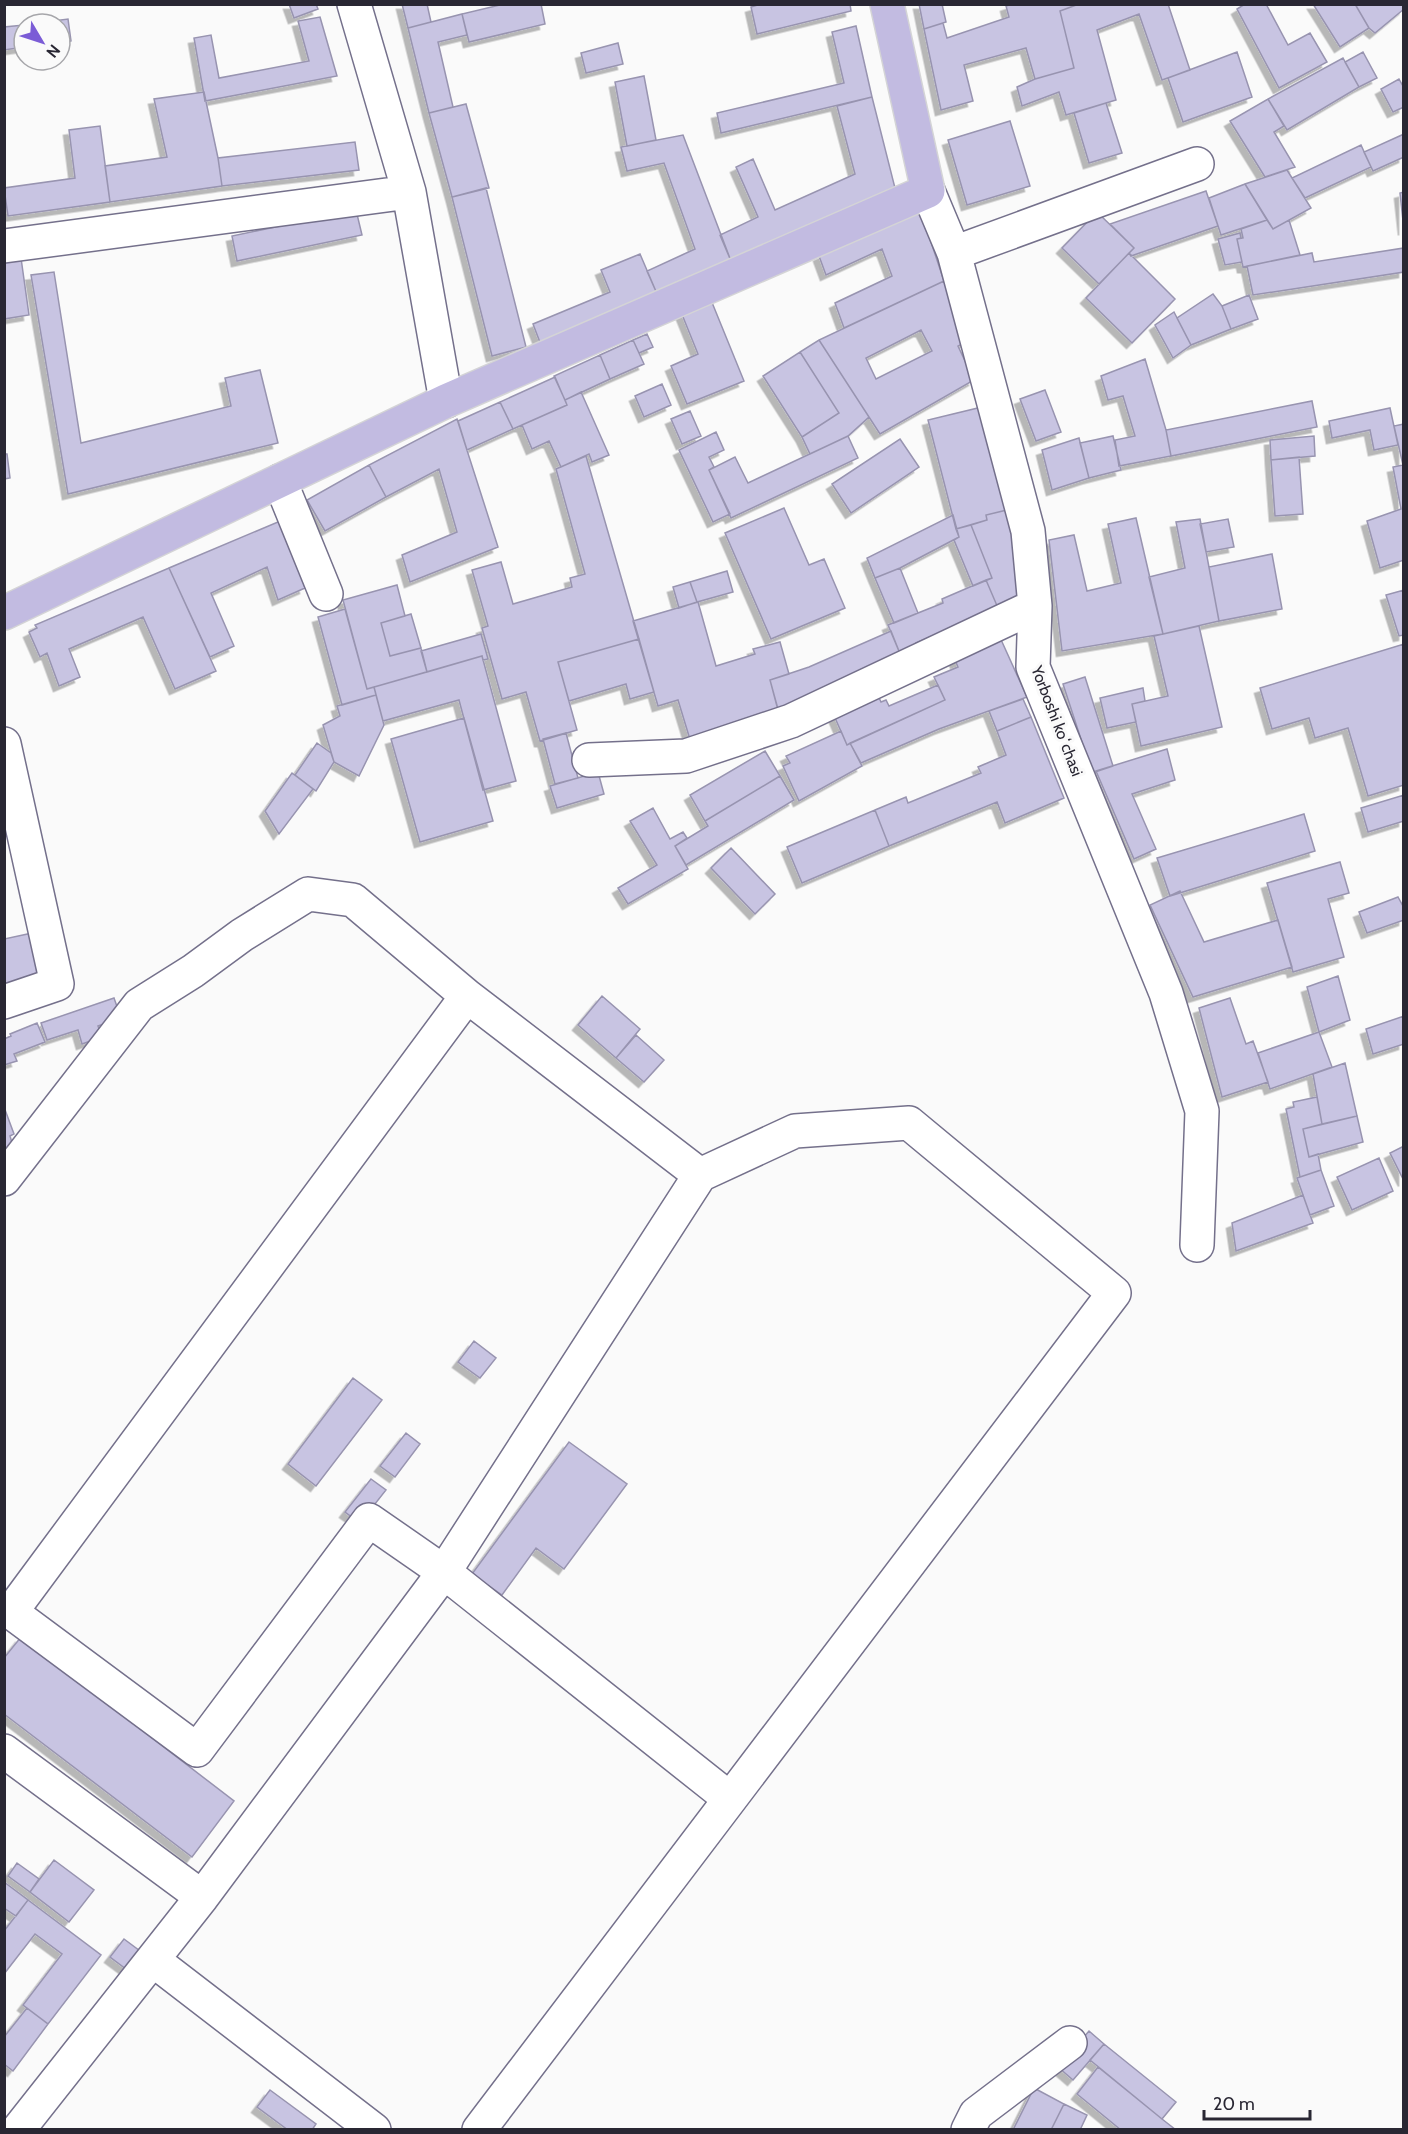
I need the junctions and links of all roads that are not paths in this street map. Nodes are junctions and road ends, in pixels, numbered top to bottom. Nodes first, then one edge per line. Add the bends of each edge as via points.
1 (354, 4) edge
2 (887, 4) edge
3 (1197, 164) dead end
4 (928, 190) junction
5 (409, 192) junction
6 (4, 246) edge
7 (954, 253) junction
8 (446, 401) junction
9 (280, 481) junction
10 (326, 594) dead end
11 (1035, 606) junction
12 (4, 613) edge
13 (4, 744) edge
14 (589, 760) dead end
15 (467, 996) junction
16 (4, 1002) edge
17 (700, 1174) junction
18 (4, 1179) edge
19 (1197, 1245) dead end
20 (444, 1572) junction
21 (4, 1751) edge
22 (730, 1799) junction
23 (202, 1897) junction
24 (153, 1960) junction
25 (1070, 2043) dead end
26 (18, 2130) edge
27 (374, 2130) edge
28 (479, 2130) edge
29 (968, 2130) edge

1 - 5 street
2 - 4 main road
3 - 7 street
4 - 7 street, Yorboshi koʻchasi
4 - 8 main road
5 - 6 street
5 - 8 street
7 - 11 street, Yorboshi koʻchasi via 1028,531
8 - 9 main road
9 - 10 street
9 - 12 main road
11 - 14 street via 791,721 686,756
11 - 19 street, Yorboshi koʻchasi via 1033,667 1166,993 1202,1111
13 - 16 street via 57,984
15 - 17 street
15 - 18 street via 353,900 308,894 139,1005
15 - 20 street via 12,1612 196,1750 369,1520
17 - 20 street
17 - 22 street via 795,1131 909,1123 1114,1293
20 - 22 street
20 - 23 street
21 - 23 street
22 - 28 street
23 - 24 street
24 - 26 street
24 - 27 street
25 - 29 street via 976,2114

